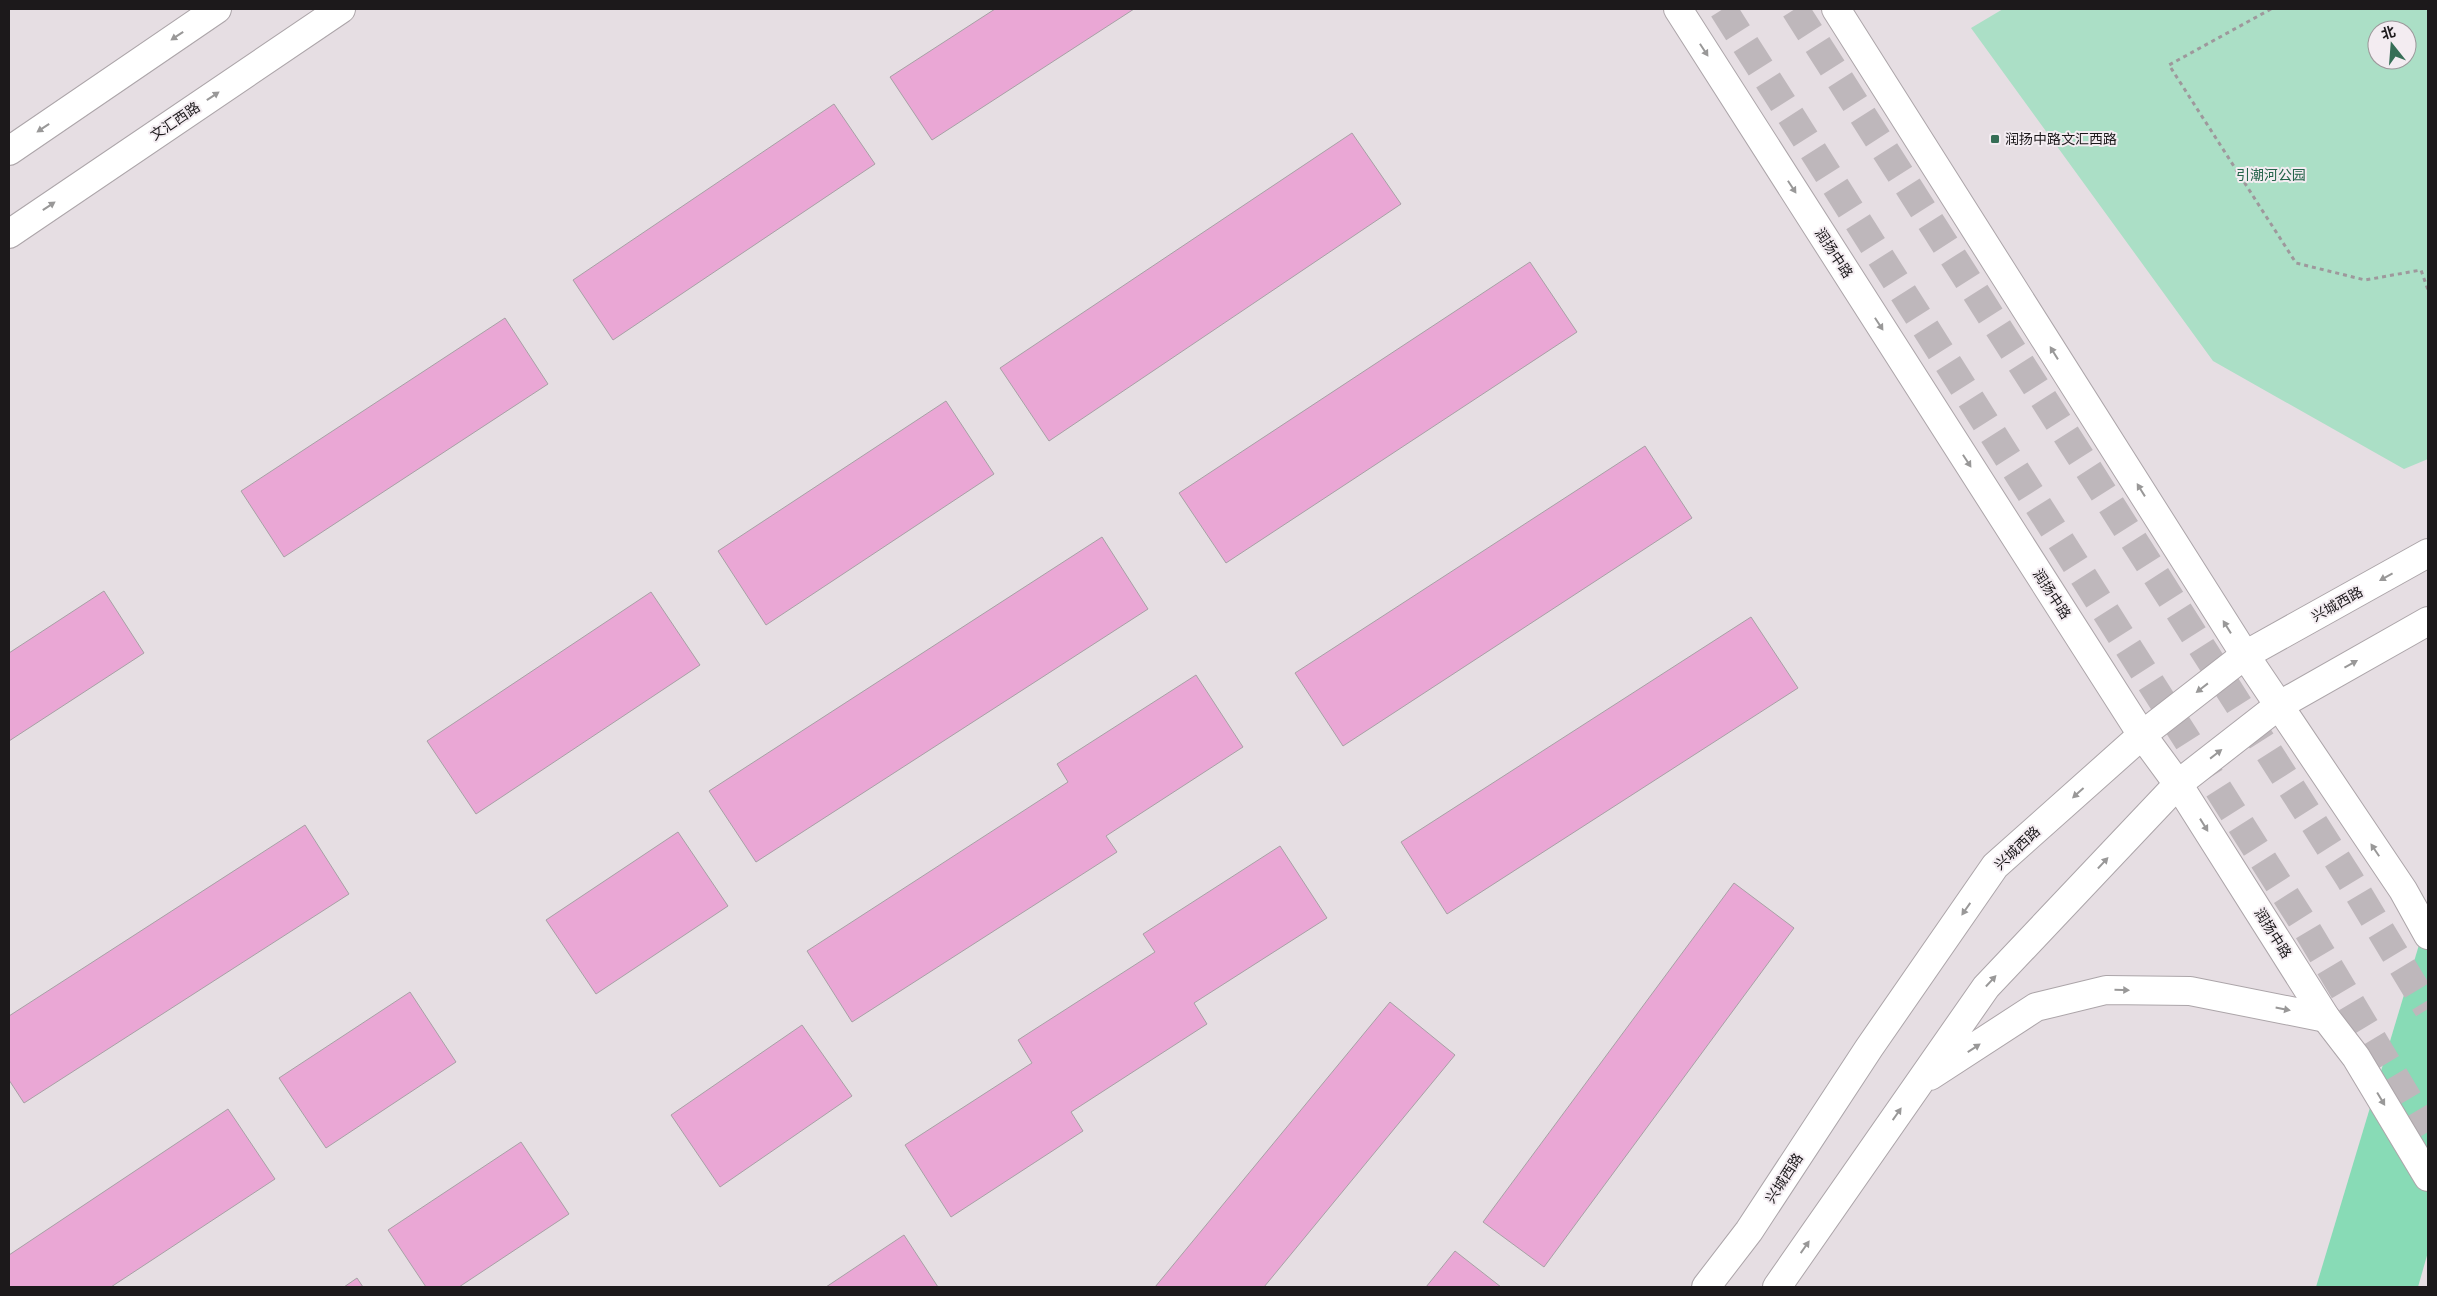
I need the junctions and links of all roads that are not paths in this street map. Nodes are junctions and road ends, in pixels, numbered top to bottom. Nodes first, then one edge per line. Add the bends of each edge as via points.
1 (217, 9) edge
2 (341, 9) edge
3 (1678, 9) edge
4 (1836, 9) edge
5 (9, 150) edge
6 (9, 234) edge
7 (2428, 553) edge
8 (2428, 621) edge
9 (2245, 654) junction
10 (2278, 706) junction
11 (2142, 735) junction
12 (2178, 784) junction
13 (2428, 935) edge
14 (2326, 1018) junction
15 (1918, 1084) junction
16 (2428, 1177) edge
17 (1779, 1286) edge
18 (1706, 1287) edge

1 -> 5 main road
6 -> 2 main road, 文汇西路
3 -> 11 main road, 润扬中路
9 -> 4 main road
7 -> 9 main road, 兴城西路
10 -> 8 main road
9 - 10 main road
9 -> 11 main road, 兴城西路
12 -> 10 main road
13 -> 10 main road via 2402,890
11 - 12 main road, 润扬中路
11 -> 18 main road, 兴城西路 via 1995,866 1869,1048 1749,1231
12 -> 14 main road, 润扬中路
15 -> 12 main road via 1986,987
15 -> 14 main road via 2036,1007 2106,990 2190,991
14 -> 16 main road, 润扬中路 via 2356,1057
17 -> 15 main road

